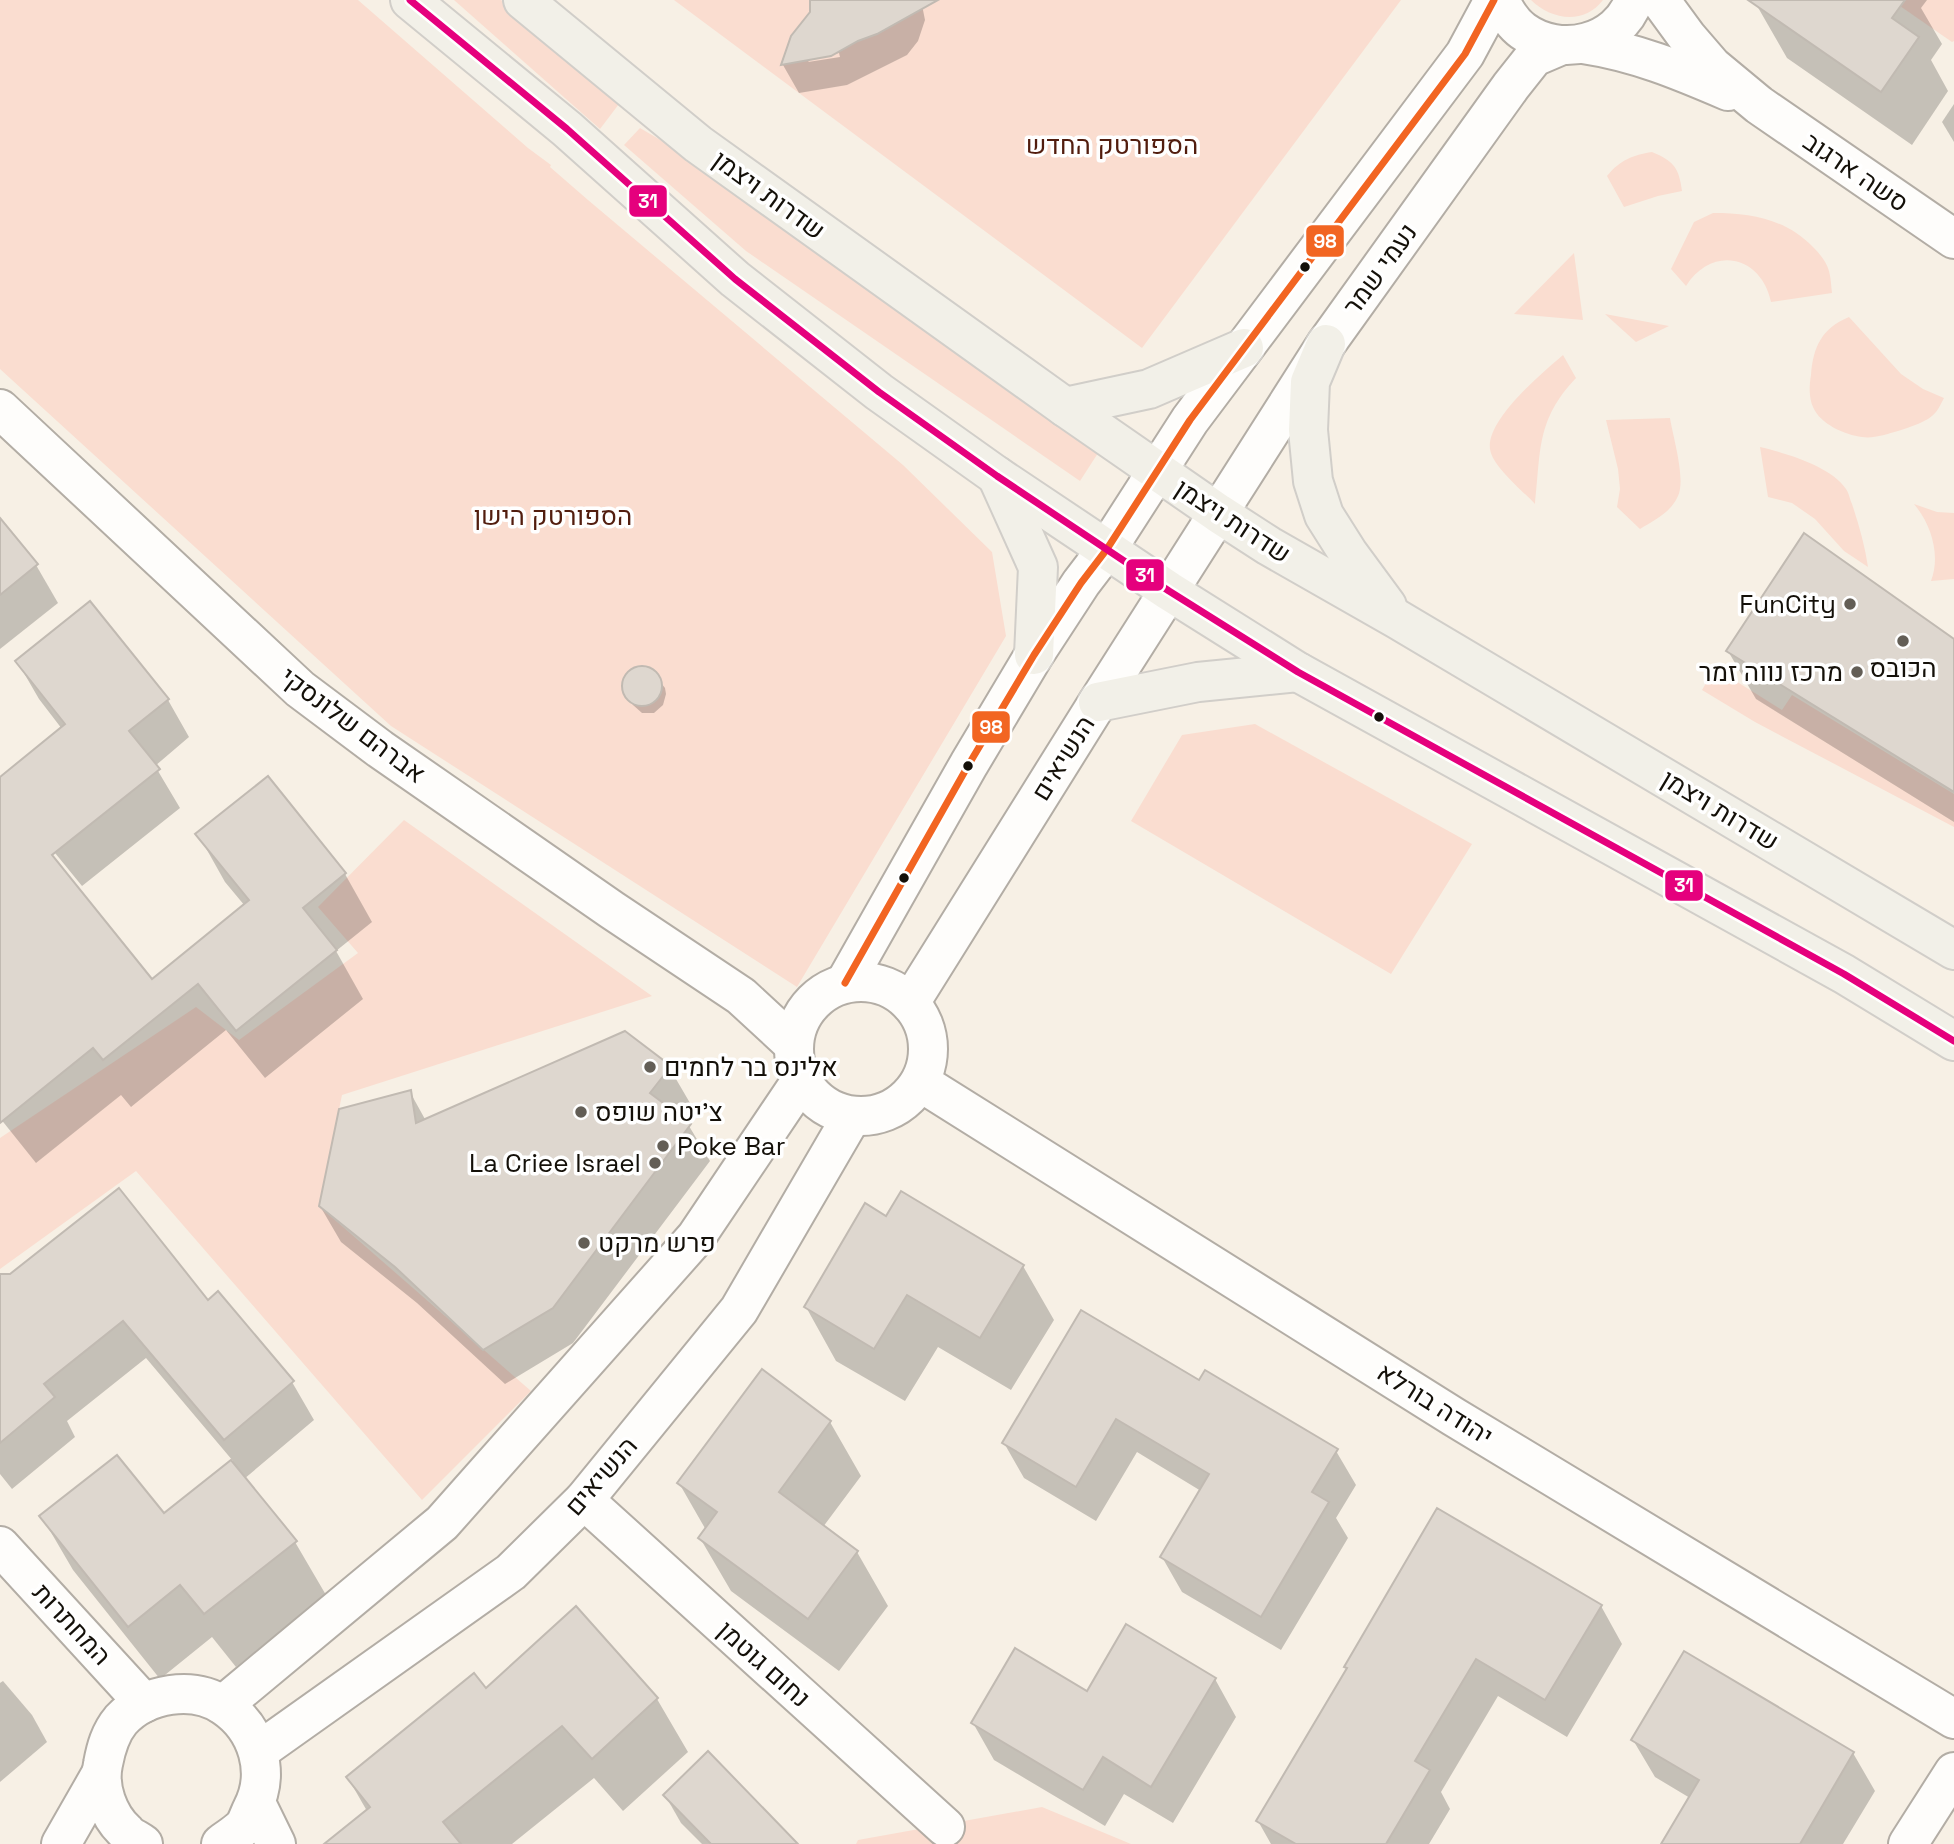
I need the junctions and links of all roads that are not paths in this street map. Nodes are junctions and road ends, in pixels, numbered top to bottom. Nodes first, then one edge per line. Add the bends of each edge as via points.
1 (410, 0) edge
2 (523, 0) edge
3 (1494, 0) edge
4 (1500, 0) edge
5 (1634, 0) edge
6 (1660, 0) edge
7 (1572, 45) junction
8 (1759, 105) junction
9 (1954, 239) edge
10 (1326, 344) junction
11 (1244, 348) junction
12 (1065, 407) junction
13 (0, 409) edge
14 (1157, 472) junction
15 (997, 476) junction
16 (1218, 513) junction
17 (1107, 549) junction
18 (1169, 591) junction
19 (1397, 619) junction
20 (1034, 655) junction
21 (1298, 672) junction
22 (1098, 702) junction
23 (1954, 950) edge
24 (845, 983) junction
25 (910, 1003) junction
26 (798, 1029) junction
27 (1954, 1041) edge
28 (801, 1081) junction
29 (920, 1082) junction
30 (852, 1116) junction
31 (584, 1500) junction
32 (0, 1546) edge
33 (144, 1703) junction
34 (223, 1705) junction
35 (1954, 1719) edge
36 (259, 1751) junction
37 (1954, 1772) edge
38 (101, 1774) junction
39 (256, 1803) junction
40 (945, 1827) dead end
41 (61, 1844) edge
42 (143, 1844) edge
43 (221, 1844) edge
44 (276, 1844) edge
45 (1908, 1844) edge

1 - 15 main road via 566,129 735,279 879,392
2 - 12 main road, שדרות ויצמן via 698,144
3 - 11 street via 1465,54
4 - 7 street, סשה ארגוב via 1522,30 1541,41
5 - 7 street, נעמי שמר via 1619,24 1603,37
6 - 8 street, סשה ארגוב via 1712,66
7 - 8 street, סשה ארגוב via 1644,57
7 - 10 street, נעמי שמר via 1534,57 1518,76
8 - 9 street, סשה ארגוב
10 - 16 street, נעמי שמר
10 - 19 main road via 1310,382 1313,481 1324,515
11 - 12 main road via 1149,389
11 - 14 street
12 - 14 main road, שדרות ויצמן
13 - 26 street, אברהם שלונסקי via 300,689 612,910 741,996 776,1010
14 - 16 main road, שדרות ויצמן
14 - 17 street
15 - 17 main road
15 - 20 main road via 1038,567
16 - 18 street, הנשיאים
16 - 19 main road, שדרות ויצמן
17 - 18 main road
17 - 20 street
18 - 21 main road
18 - 22 street, הנשיאים
19 - 23 main road, שדרות ויצמן
20 - 24 street
21 - 22 main road via 1198,682
21 - 27 main road via 1844,974
22 - 25 street, הנשיאים
24 - 25 street via 866,981 886,986
24 - 26 street via 816,997
25 - 29 street via 926,1029 929,1047
26 - 28 street via 793,1061
28 - 30 street via 831,1110
28 - 34 street via 696,1237 442,1523
29 - 30 street via 907,1099 891,1109
29 - 35 street, יהודה בורלא via 1454,1417
30 - 31 street, הנשיאים via 738,1310
31 - 36 street, הנשיאים via 510,1572
31 - 40 street, נחום גוטמן
32 - 33 street, המחתרות
33 - 34 street via 170,1694 198,1696
33 - 38 street via 121,1721 106,1745
34 - 36 street via 245,1725
36 - 39 street via 262,1778
37 - 45 street
38 - 41 street
38 - 42 street via 107,1805 125,1832
39 - 43 street via 243,1827
39 - 44 street

